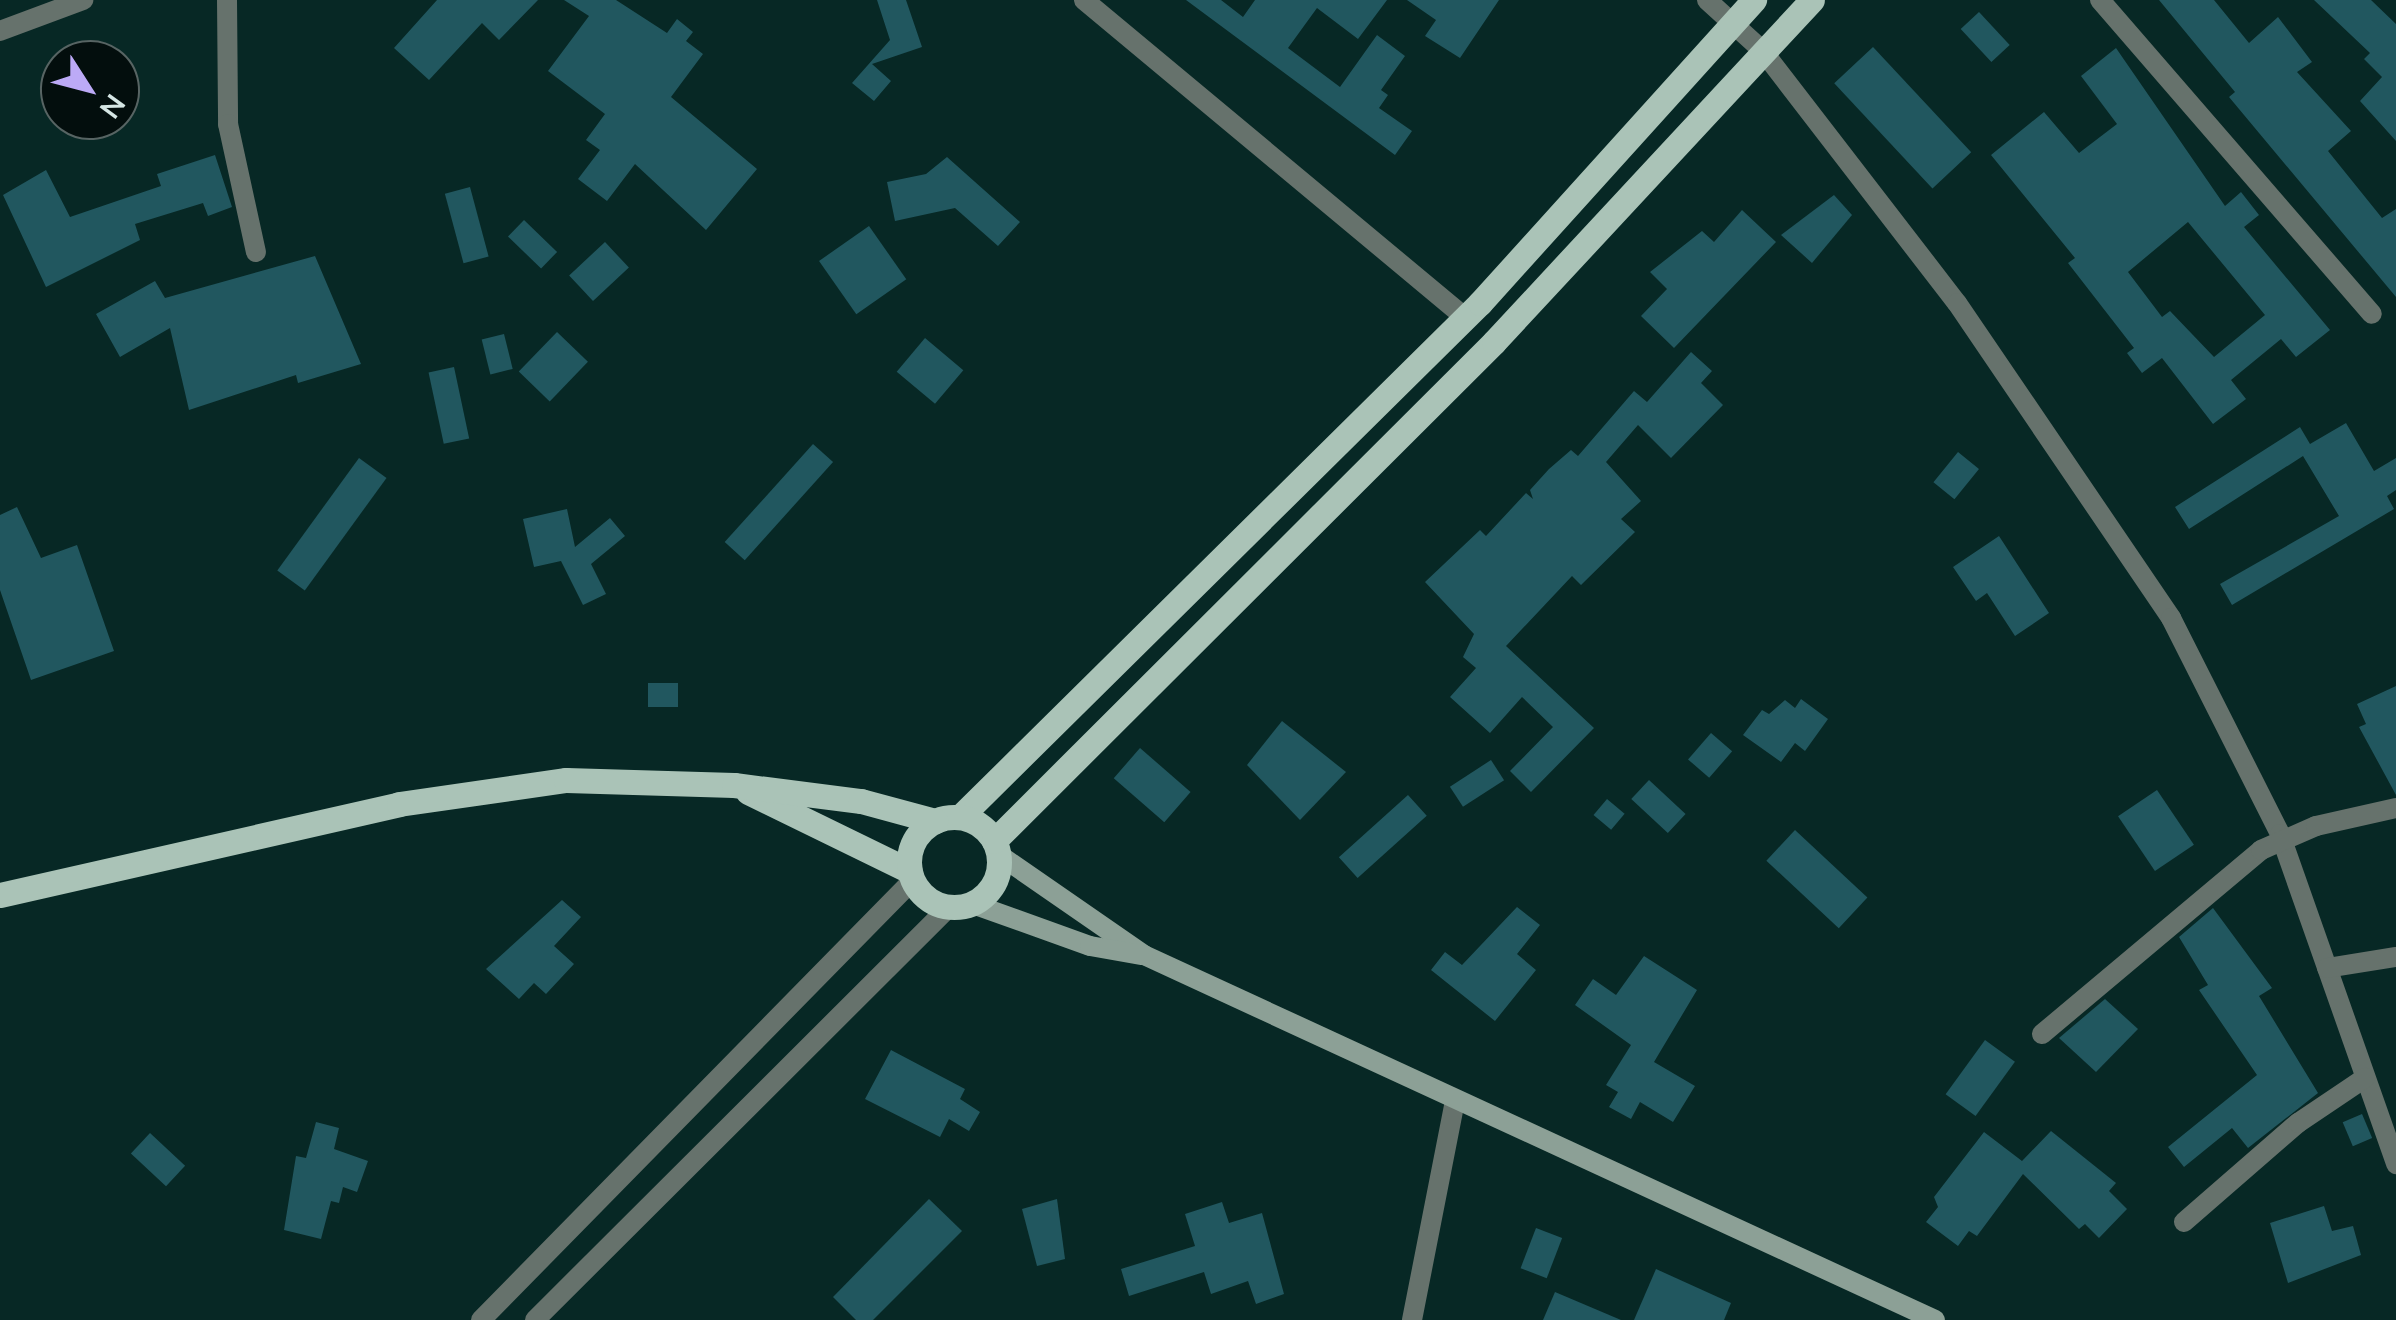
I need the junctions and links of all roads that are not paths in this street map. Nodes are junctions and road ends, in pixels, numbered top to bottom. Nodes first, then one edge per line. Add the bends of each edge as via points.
1 (84, 0) edge
2 (227, 0) edge
3 (1084, 0) edge
4 (1707, 0) edge
5 (1754, 0) edge
6 (1812, 0) edge
7 (2100, 0) edge
8 (1732, 21) junction
9 (0, 30) edge
10 (1762, 50) junction
11 (256, 252) dead end
12 (2372, 314) dead end
13 (1465, 317) junction
14 (734, 785) junction
15 (2396, 808) edge
16 (947, 819) junction
17 (2282, 842) junction
18 (996, 847) junction
19 (912, 875) junction
20 (0, 895) edge
21 (960, 905) junction
22 (1144, 955) junction
23 (2396, 957) edge
24 (2326, 968) junction
25 (2042, 1034) dead end
26 (2365, 1078) junction
27 (1455, 1101) junction
28 (2396, 1164) edge
29 (2184, 1222) dead end
30 (481, 1320) edge
31 (534, 1320) edge
32 (1412, 1320) edge
33 (1935, 1320) edge

1 - 9 street
2 - 11 street via 228,124
3 - 13 street
4 - 8 street
5 - 8 main road
6 - 10 main road
7 - 12 street
8 - 10 street
8 - 13 main road
10 - 17 street via 1958,303 2114,526 2171,618
10 - 18 main road via 1494,342
13 - 16 main road
14 - 16 main road
14 - 19 main road
14 - 20 main road via 566,780 458,793
15 - 17 street
16 - 18 main road
16 - 19 main road via 914,842
17 - 24 street
17 - 25 street via 2254,855
18 - 21 main road via 989,889
18 - 22 main road
19 - 21 main road via 924,896
19 - 30 street
21 - 22 main road via 1090,946
21 - 31 street
22 - 27 main road
23 - 24 street
24 - 26 street
26 - 28 street
26 - 29 street via 2298,1123
27 - 32 street
27 - 33 main road

